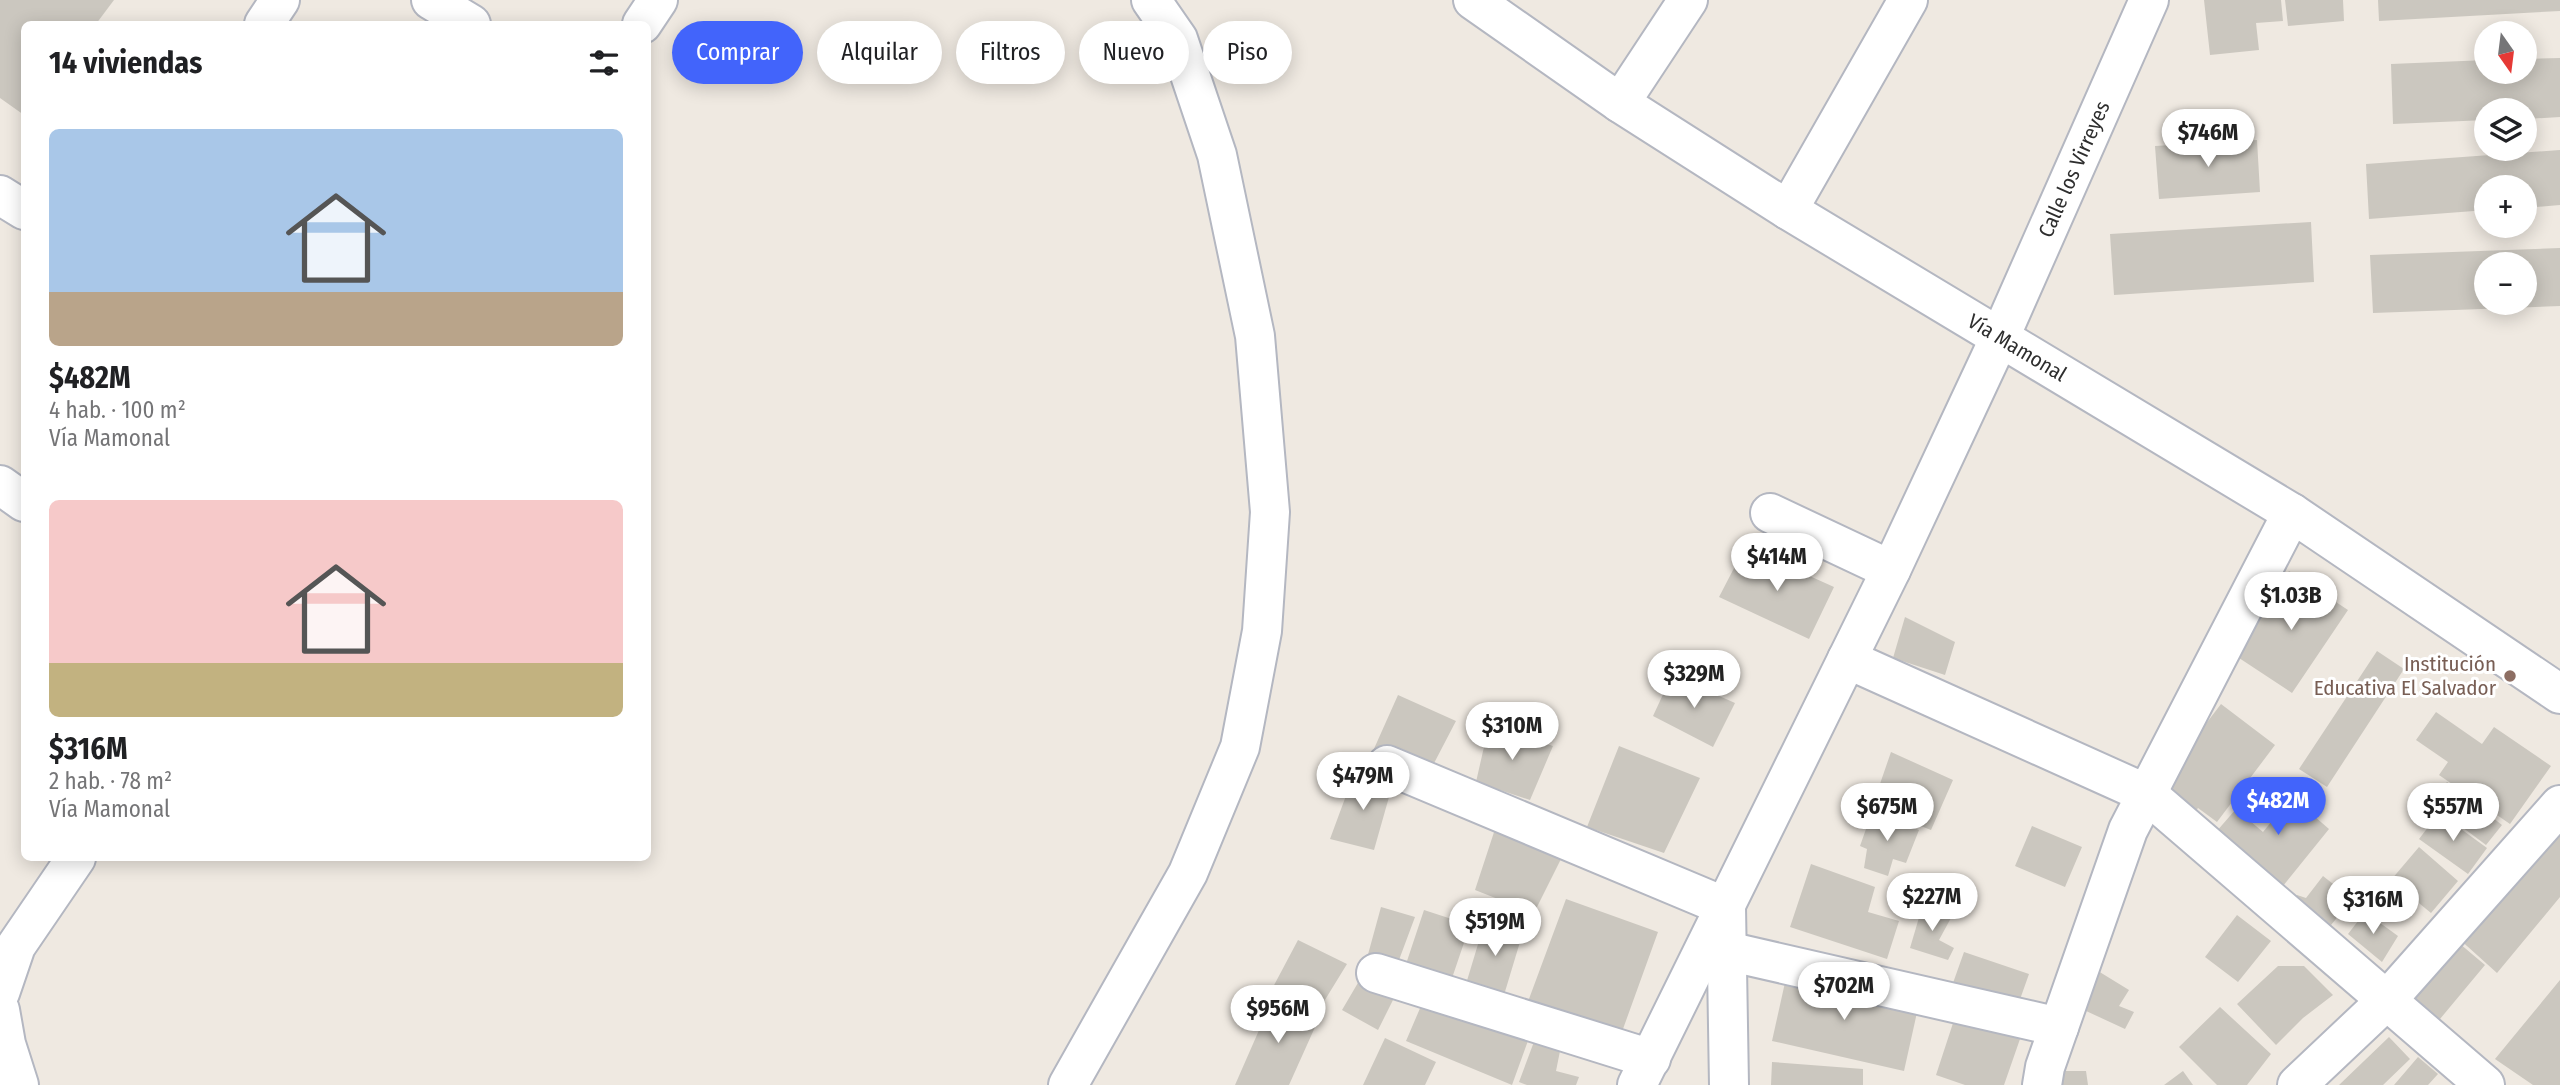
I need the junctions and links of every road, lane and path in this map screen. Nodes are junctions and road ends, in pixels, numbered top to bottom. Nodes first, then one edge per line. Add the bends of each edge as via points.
1 (280, 0) edge
2 (431, 0) edge
3 (659, 0) edge
4 (1152, 0) edge
5 (1473, 0) edge
6 (1688, 0) edge
7 (1908, 0) edge
8 (2150, 0) edge
9 (266, 21) edge
10 (466, 21) edge
11 (644, 21) edge
12 (1620, 103) junction
13 (0, 195) edge
14 (21, 208) edge
15 (1788, 210) junction
16 (2000, 337) junction
17 (0, 485) edge
18 (21, 500) edge
19 (1770, 513) dead end
20 (2292, 513) junction
21 (1891, 570) junction
22 (1847, 659) junction
23 (2560, 694) edge
24 (1387, 765) dead end
25 (2147, 794) junction
26 (2560, 805) edge
27 (73, 861) edge
28 (1726, 907) junction
29 (8, 939) edge
30 (1727, 951) junction
31 (1376, 973) dead end
32 (0, 993) edge
33 (2387, 1000) junction
34 (0, 1010) edge
35 (2059, 1027) junction
36 (1644, 1072) edge
37 (19, 1085) edge
38 (1068, 1085) edge
39 (1728, 1085) edge
40 (2042, 1085) edge
41 (2297, 1085) edge
42 (2486, 1085) edge

1 - 9 street
2 - 10 street
3 - 11 street
4 - 38 street via 1178,39 1217,155 1255,336 1270,512 1262,631 1240,747 1188,873
5 - 12 street, Vía Mamonal
6 - 12 street
7 - 15 street
8 - 16 street, Calle los Virreyes
12 - 15 street, Vía Mamonal
13 - 14 street
15 - 16 street, Vía Mamonal
16 - 20 street, Vía Mamonal
16 - 21 street, Calle los Virreyes
17 - 18 street
19 - 21 street
20 - 23 street, Vía Mamonal
20 - 25 street
21 - 22 street, Calle los Virreyes
22 - 25 street
22 - 28 street, Calle los Virreyes
24 - 28 street
25 - 33 street
25 - 35 street via 2128,830
26 - 33 street
27 - 29 street
28 - 30 street
28 - 36 street, Calle los Virreyes
29 - 32 street
30 - 35 street
30 - 39 street
31 - 36 street
33 - 41 street
33 - 42 street
34 - 37 street
35 - 40 street

